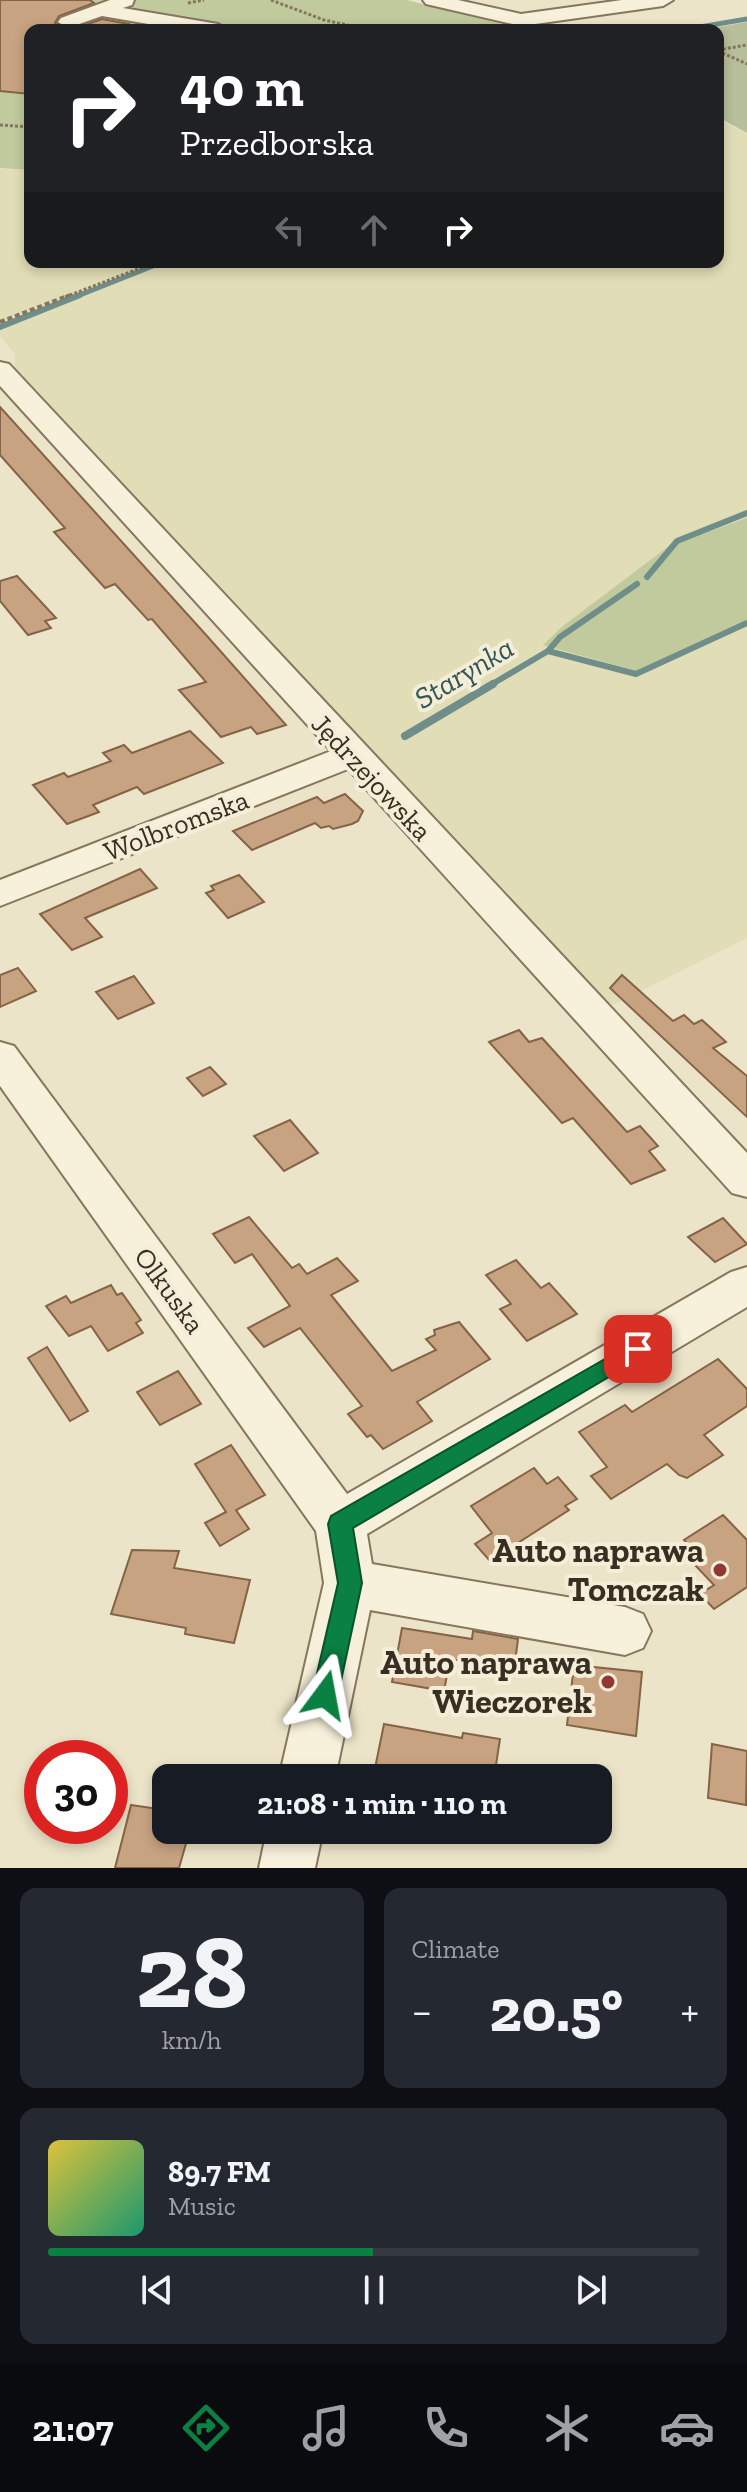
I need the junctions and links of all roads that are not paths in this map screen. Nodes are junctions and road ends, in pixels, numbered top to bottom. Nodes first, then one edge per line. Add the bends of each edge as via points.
1 (128, 0) edge
2 (433, 0) edge
3 (663, 0) edge
4 (621, 3) edge
5 (97, 11) junction
6 (68, 22) dead end
7 (180, 24) edge
8 (0, 370) edge
9 (352, 755) junction
10 (0, 894) edge
11 (0, 1056) edge
12 (745, 1176) edge
13 (747, 1285) edge
14 (340, 1524) junction
15 (350, 1583) junction
16 (625, 1631) dead end
17 (310, 1764) edge
18 (292, 1844) edge
19 (287, 1868) edge

1 - 5 street
2 - 4 street via 515,20
3 - 4 street
5 - 6 street
5 - 7 street
8 - 9 street, Jędrzejowska
9 - 10 street, Wolbromska
9 - 12 street, Jędrzejowska
11 - 14 street, Olkuska
13 - 14 street
14 - 15 street
15 - 16 street
15 - 17 street
18 - 19 street

